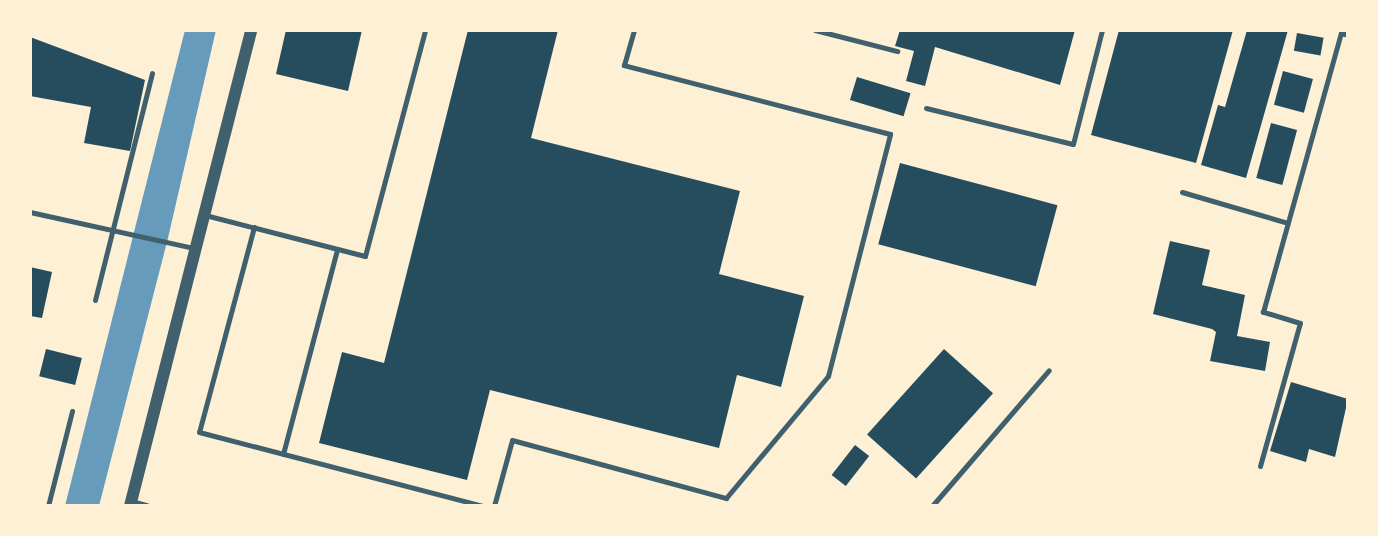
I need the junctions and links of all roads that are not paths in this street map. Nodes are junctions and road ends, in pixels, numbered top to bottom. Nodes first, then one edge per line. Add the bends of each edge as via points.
1 (251, 30) edge
2 (425, 30) edge
3 (634, 30) edge
4 (815, 30) edge
5 (1102, 30) edge
6 (1344, 32) edge
7 (897, 51) dead end
8 (152, 73) dead end
9 (926, 108) dead end
10 (1182, 192) dead end
11 (30, 212) edge
12 (203, 214) junction
13 (1288, 223) junction
14 (254, 227) junction
15 (111, 230) junction
16 (195, 248) junction
17 (337, 249) junction
18 (95, 300) dead end
19 (1049, 370) dead end
20 (72, 411) dead end
21 (284, 454) junction
22 (1260, 466) dead end
23 (131, 504) edge
24 (48, 506) edge
25 (146, 506) edge
26 (483, 506) edge
27 (494, 506) edge
28 (932, 506) edge

1 - 12 street
2 - 17 lane via 365,256
3 - 27 lane via 624,65 890,134 828,376 726,498 512,440
4 - 7 lane
5 - 9 lane via 1073,144
6 - 13 lane
8 - 15 lane
10 - 13 lane
11 - 15 lane
12 - 14 lane
12 - 16 street
13 - 22 lane via 1263,312 1300,323
14 - 17 lane
14 - 21 lane via 199,432
15 - 16 lane
15 - 18 lane
16 - 23 street
17 - 21 lane
19 - 28 lane
20 - 24 lane
21 - 26 lane
23 - 25 street

